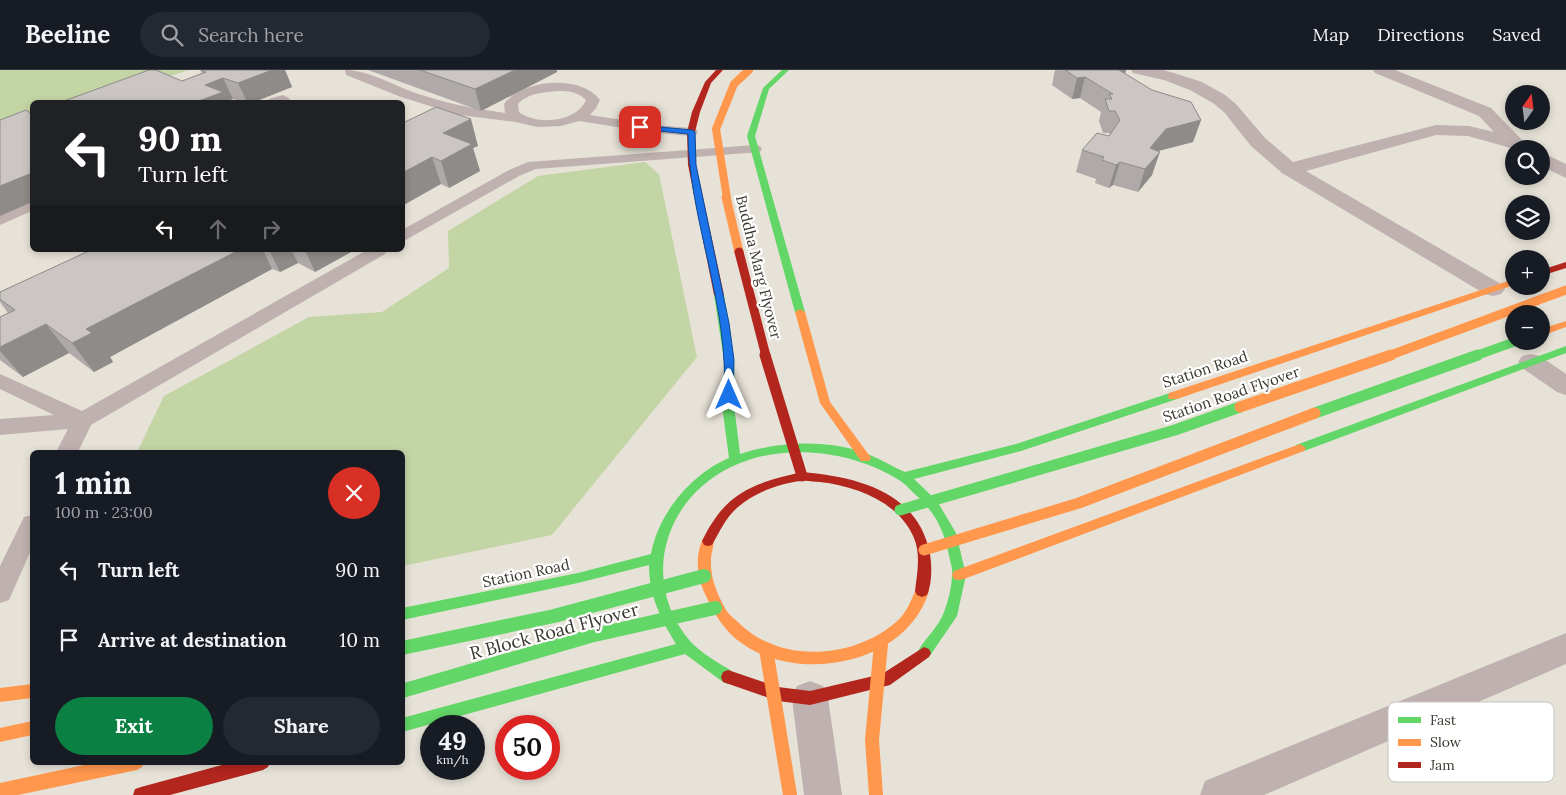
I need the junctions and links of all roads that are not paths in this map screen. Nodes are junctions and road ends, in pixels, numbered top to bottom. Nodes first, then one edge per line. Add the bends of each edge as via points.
1 (351, 70) edge
2 (720, 70) edge
3 (749, 70) edge
4 (786, 70) edge
5 (1140, 70) edge
6 (1381, 70) edge
7 (564, 72) dead end
8 (571, 87) junction
9 (578, 117) junction
10 (516, 118) junction
11 (692, 132) junction
12 (1513, 140) edge
13 (1505, 142) edge
14 (755, 149) junction
15 (692, 154) junction
16 (1289, 169) junction
17 (30, 206) edge
18 (0, 220) edge
19 (405, 235) edge
20 (376, 252) edge
21 (1566, 265) edge
22 (1550, 270) edge
23 (1505, 285) edge
24 (1493, 289) junction
25 (1566, 290) edge
26 (1566, 324) edge
27 (1550, 330) edge
28 (1505, 345) edge
29 (1566, 350) edge
30 (1531, 362) junction
31 (0, 381) edge
32 (1566, 386) edge
33 (83, 420) junction
34 (0, 427) edge
35 (68, 450) edge
36 (865, 458) junction
37 (735, 460) junction
38 (802, 476) junction
39 (904, 477) junction
40 (900, 510) junction
41 (30, 528) edge
42 (924, 550) junction
43 (655, 558) junction
44 (959, 575) junction
45 (704, 576) junction
46 (0, 592) edge
47 (715, 608) junction
48 (405, 613) edge
49 (881, 644) junction
50 (405, 647) edge
51 (687, 647) junction
52 (1566, 648) edge
53 (766, 649) junction
54 (405, 690) edge
55 (30, 691) edge
56 (0, 696) edge
57 (810, 698) junction
58 (1438, 702) edge
59 (1388, 723) edge
60 (405, 724) edge
61 (30, 728) edge
62 (0, 735) edge
63 (123, 765) edge
64 (253, 765) edge
65 (0, 791) edge
66 (141, 795) edge
67 (790, 795) edge
68 (824, 795) edge
69 (876, 795) edge
70 (1218, 795) edge

1 - 10 lane via 406,94 460,111
2 - 11 main road via 708,82
3 - 38 main road, Buddha Marg Flyover, bridge via 734,84 716,129 723,182 757,328
4 - 14 main road via 766,88 751,136
5 - 16 street via 1196,86 1219,99 1258,142
6 - 12 street via 1485,112
7 - 8 lane
8 - 9 lane via 590,94 593,100 587,112
8 - 10 lane via 545,88 522,95 510,106
9 - 10 lane via 552,123
9 - 11 lane
11 - 15 main road
13 - 16 street via 1469,131 1436,130
14 - 15 lane
14 - 36 main road via 825,403
15 - 19 lane via 532,165
15 - 37 main road via 729,360 729,413
16 - 24 street
17 - 18 lane
20 - 33 lane
21 - 22 main road
23 - 24 main road, Station Road
24 - 39 main road, Station Road via 1017,448
25 - 40 main road, Station Road Flyover, bridge via 1175,430
26 - 27 main road
28 - 42 main road, bridge via 1376,390 1080,503
29 - 30 main road
30 - 32 street
30 - 44 main road
31 - 33 lane
33 - 34 lane
33 - 35 lane
36 - 37 main road via 822,448 777,449
36 - 39 main road
37 - 43 main road via 698,482 671,513
38 - 40 main road via 855,483 880,494
38 - 45 main road via 769,483 741,498 718,519 705,546
39 - 44 main road via 933,504 952,537
40 - 42 main road via 915,528
41 - 46 lane
42 - 49 main road via 927,576 920,601 905,625
43 - 48 main road, Station Road via 578,578
43 - 51 main road via 656,588 667,619
44 - 57 main road via 950,616 925,652 884,680
45 - 47 main road
45 - 50 main road, R Block Road Flyover, bridge via 554,616
47 - 53 main road via 736,631
47 - 54 main road, R Block Road Flyover, bridge via 590,636
49 - 53 main road via 851,656 817,660 790,657
49 - 69 main road, bridge via 872,740
51 - 57 main road via 727,677 778,694
51 - 60 main road
52 - 58 street
53 - 67 main road, bridge
55 - 56 main road
57 - 68 street
59 - 70 street
61 - 62 main road
63 - 65 main road
64 - 66 main road

